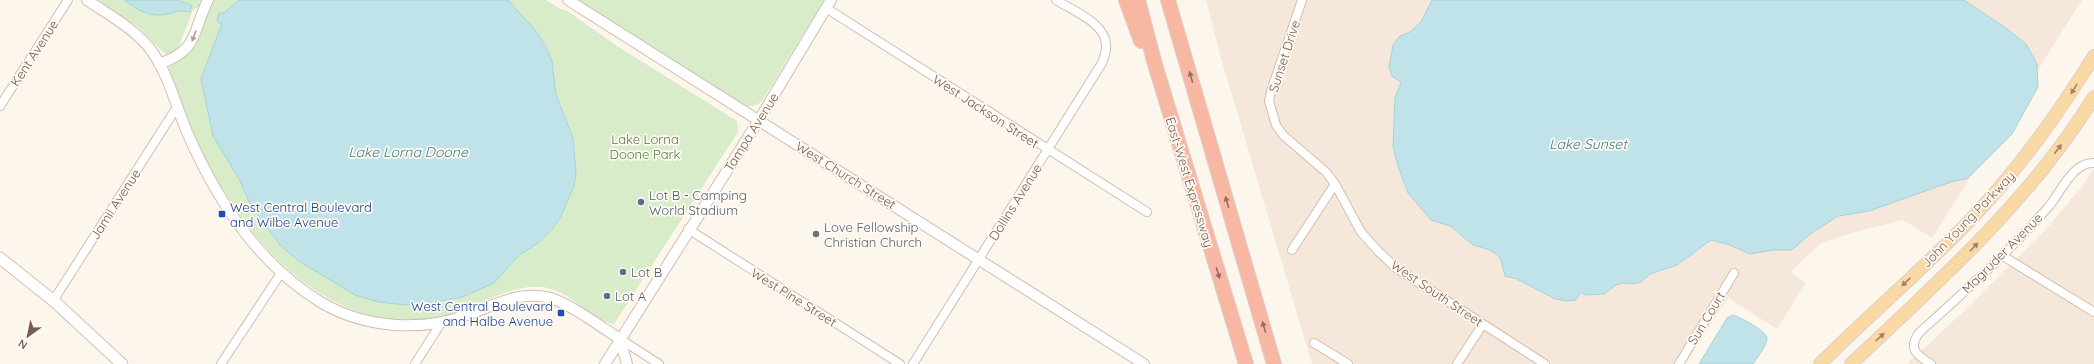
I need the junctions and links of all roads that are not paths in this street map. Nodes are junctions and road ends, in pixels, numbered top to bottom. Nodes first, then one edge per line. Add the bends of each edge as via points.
1 (68, 0) edge
2 (86, 0) edge
3 (208, 0) edge
4 (568, 0) edge
5 (1056, 0) edge
6 (1126, 0) edge
7 (1138, 0) edge
8 (1168, 0) edge
9 (1172, 0) edge
10 (1302, 0) edge
11 (829, 4) edge
12 (1177, 29) junction
13 (2094, 56) edge
14 (1154, 61) junction
15 (158, 64) junction
16 (2094, 97) edge
17 (0, 106) edge
18 (177, 107) junction
19 (1271, 113) joint
20 (759, 120) junction
21 (1047, 150) junction
22 (2091, 163) edge
23 (1335, 184) junction
24 (1147, 212) dead end
25 (688, 229) junction
26 (1292, 250) dead end
27 (2003, 256) junction
28 (0, 258) edge
29 (980, 259) junction
30 (280, 273) junction
31 (1734, 273) dead end
32 (53, 300) junction
33 (2094, 312) edge
34 (441, 323) junction
35 (1483, 324) junction
36 (620, 339) junction
37 (1314, 343) dead end
38 (122, 364) edge
39 (221, 364) edge
40 (415, 364) edge
41 (605, 364) edge
42 (627, 364) edge
43 (659, 364) edge
44 (900, 364) edge
45 (912, 364) edge
46 (1144, 364) edge
47 (1246, 364) edge
48 (1274, 364) edge
49 (1348, 364) edge
50 (1457, 364) edge
51 (1545, 364) edge
52 (1678, 364) edge
53 (1820, 364) edge
54 (1852, 364) edge
55 (1931, 364) edge

1 - 17 street, Kent Avenue
2 - 15 street via 143,40 153,52
3 -> 15 street via 192,42 183,53
4 - 20 street, West Church Street
5 - 21 street, Dollins Avenue via 1098,27 1104,36 1106,52 1102,63
6 - 14 highway via 1139,38
7 - 14 highway, East-West Expressway
8 - 12 highway
9 - 12 highway
10 - 19 street, Sunset Drive via 1269,101
11 - 20 street, Tampa Avenue
11 - 21 street, West Jackson Street
48 -> 12 highway
13 -> 53 main road, John Young Parkway via 2052,121 1996,192 1956,234
14 -> 47 highway, East-West Expressway
15 - 18 street
54 -> 16 main road, John Young Parkway via 2012,207 2048,163
18 - 30 street via 199,158 222,200
18 - 32 street, Jamil Avenue
19 - 23 street, West South Street via 1283,135 1326,172
20 - 25 street, Tampa Avenue
20 - 29 street, West Church Street
21 - 24 street, West Jackson Street
21 - 29 street, Dollins Avenue
22 - 27 street, Magruder Avenue via 2076,170 2055,198
23 - 26 street
23 - 35 street, West South Street via 1361,232 1378,251 1396,268
25 - 36 street, Tampa Avenue
25 - 44 street, West Pine Street
27 - 33 street
27 - 55 street, Magruder Avenue via 1919,333 1914,348 1918,355
28 - 32 main road
29 - 45 street, Dollins Avenue
29 - 46 street, West Church Street
30 - 34 street via 324,304 351,316 382,324
30 - 39 street
31 - 52 street, Sun Court
32 - 38 main road
34 - 36 street via 521,296 538,296 549,297 563,304
34 - 40 street
35 - 50 street
35 - 51 street, West South Street
36 - 41 street, Tampa Avenue
36 - 42 street
36 - 43 street
37 - 49 street

